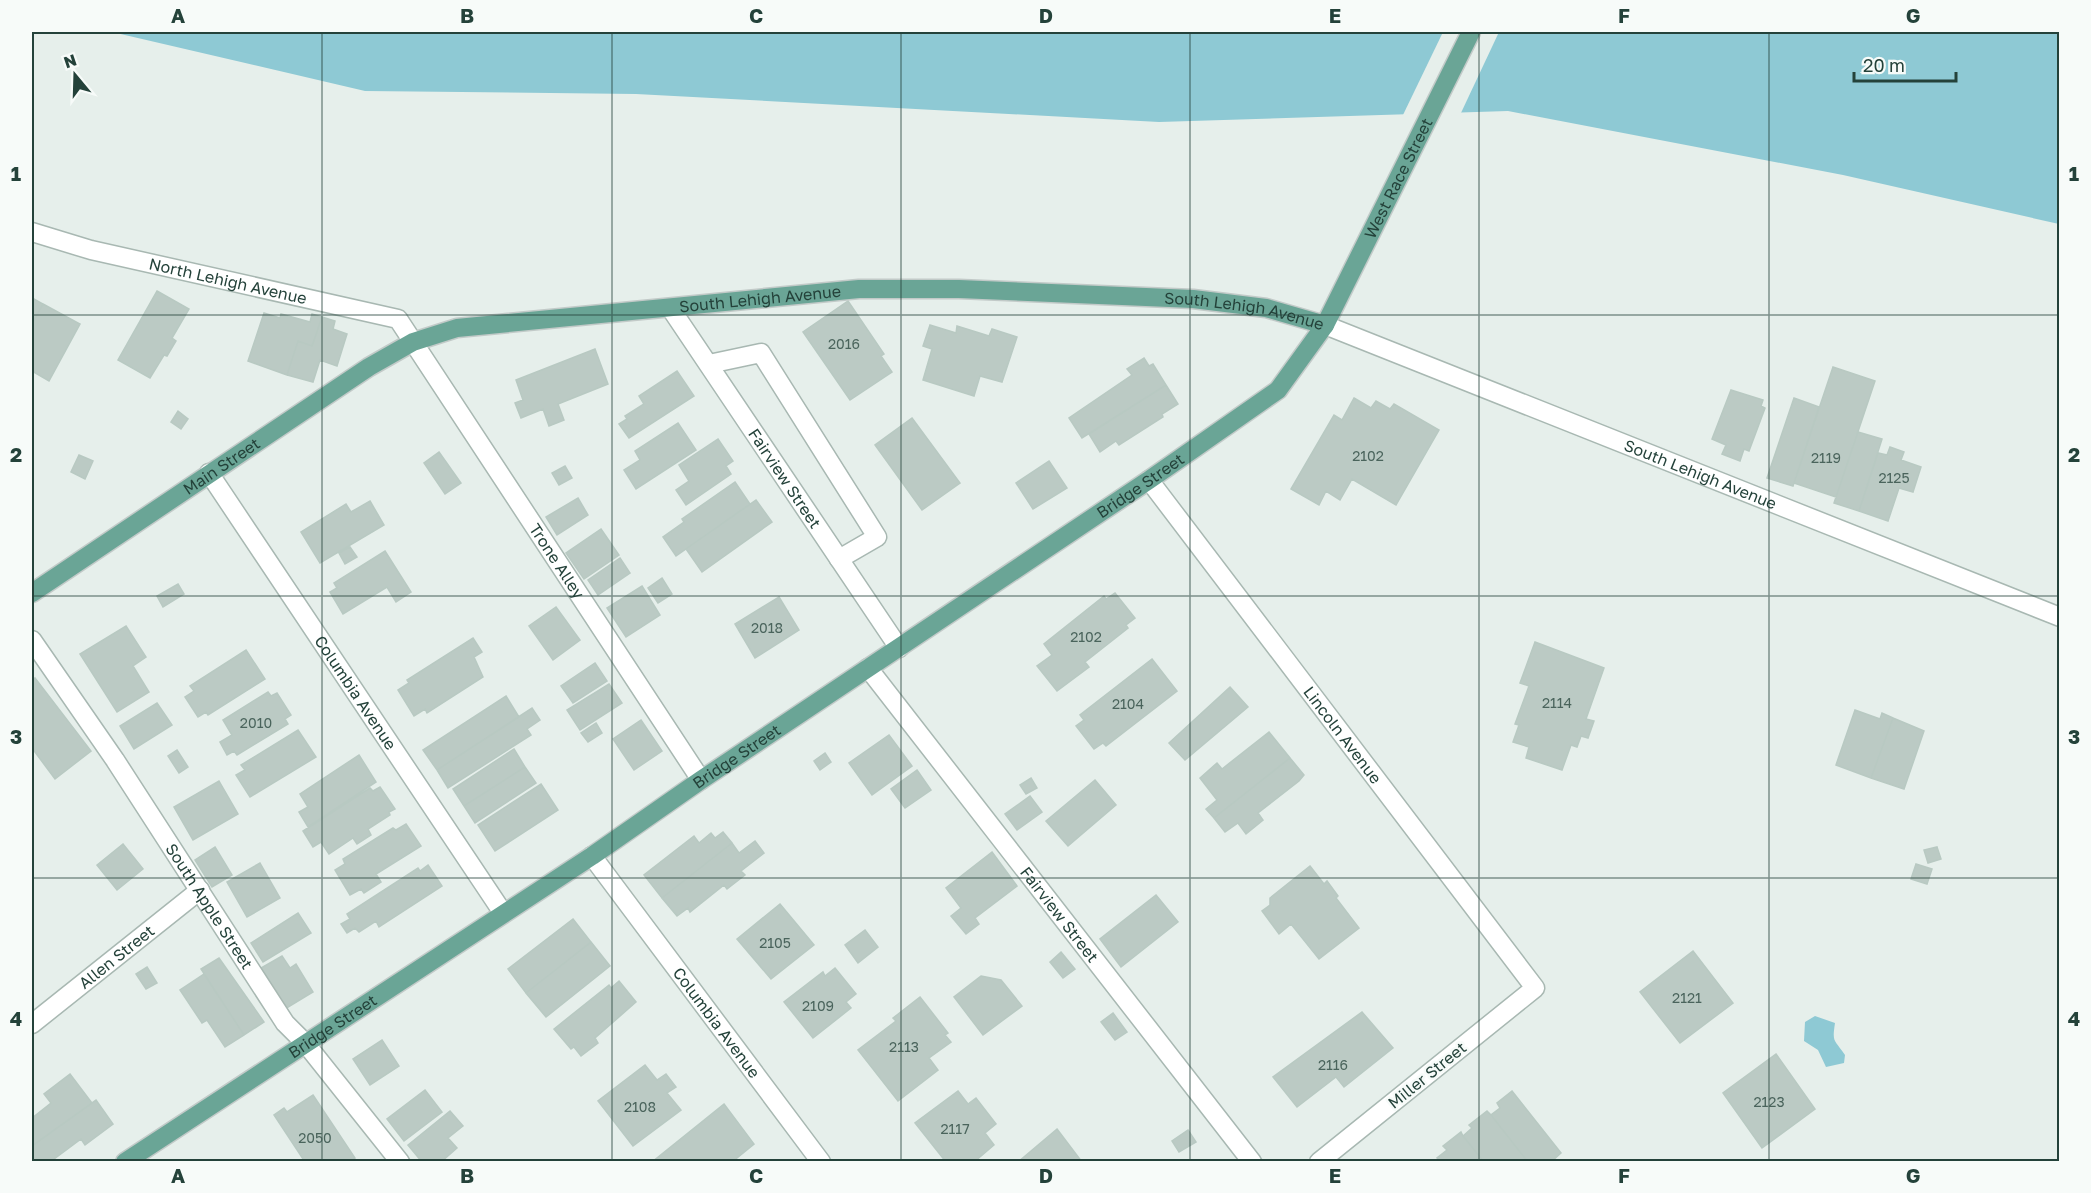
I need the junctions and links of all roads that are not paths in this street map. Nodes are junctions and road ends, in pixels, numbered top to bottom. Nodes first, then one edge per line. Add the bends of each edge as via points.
1 (1471, 32) edge
2 (32, 232) edge
3 (671, 309) junction
4 (1325, 325) junction
5 (414, 342) junction
6 (709, 364) junction
7 (209, 473) junction
8 (1149, 480) junction
9 (839, 559) junction
10 (32, 593) edge
11 (2060, 617) edge
12 (32, 640) edge
13 (899, 648) junction
14 (868, 668) junction
15 (701, 780) junction
16 (592, 856) junction
17 (201, 890) junction
18 (503, 913) junction
19 (1535, 988) joint
20 (32, 1024) edge
21 (306, 1044) junction
22 (125, 1161) edge
23 (400, 1161) edge
24 (821, 1161) edge
25 (1252, 1161) edge
26 (1319, 1161) edge

1 - 4 main road, West Race Street
2 - 5 street, North Lehigh Avenue via 91,250 398,319
3 - 4 main road, South Lehigh Avenue via 841,290 959,289 1193,299 1266,308
3 - 5 main road, South Lehigh Avenue via 457,327
3 - 6 street, Fairview Street
4 - 8 main road, Bridge Street via 1278,390
4 - 11 street, South Lehigh Avenue
5 - 7 main road, Main Street via 369,367
5 - 15 street, Trone Alley
6 - 9 street, Fairview Street
6 - 9 street via 761,353 877,537
7 - 10 main road, Main Street
7 - 18 street, Columbia Avenue
8 - 13 main road, Bridge Street
8 - 19 street, Lincoln Avenue
9 - 13 street, Fairview Street
12 - 17 street, South Apple Street
13 - 14 main road, Bridge Street
14 - 15 main road, Bridge Street
14 - 25 street, Fairview Street
15 - 16 main road, Bridge Street
16 - 18 main road, Bridge Street
16 - 24 street, Columbia Avenue
17 - 20 street, Allen Street
17 - 21 street, South Apple Street via 285,1023
18 - 21 main road, Bridge Street
19 - 26 street, Miller Street
21 - 22 main road, Bridge Street
21 - 23 street, South Apple Street

